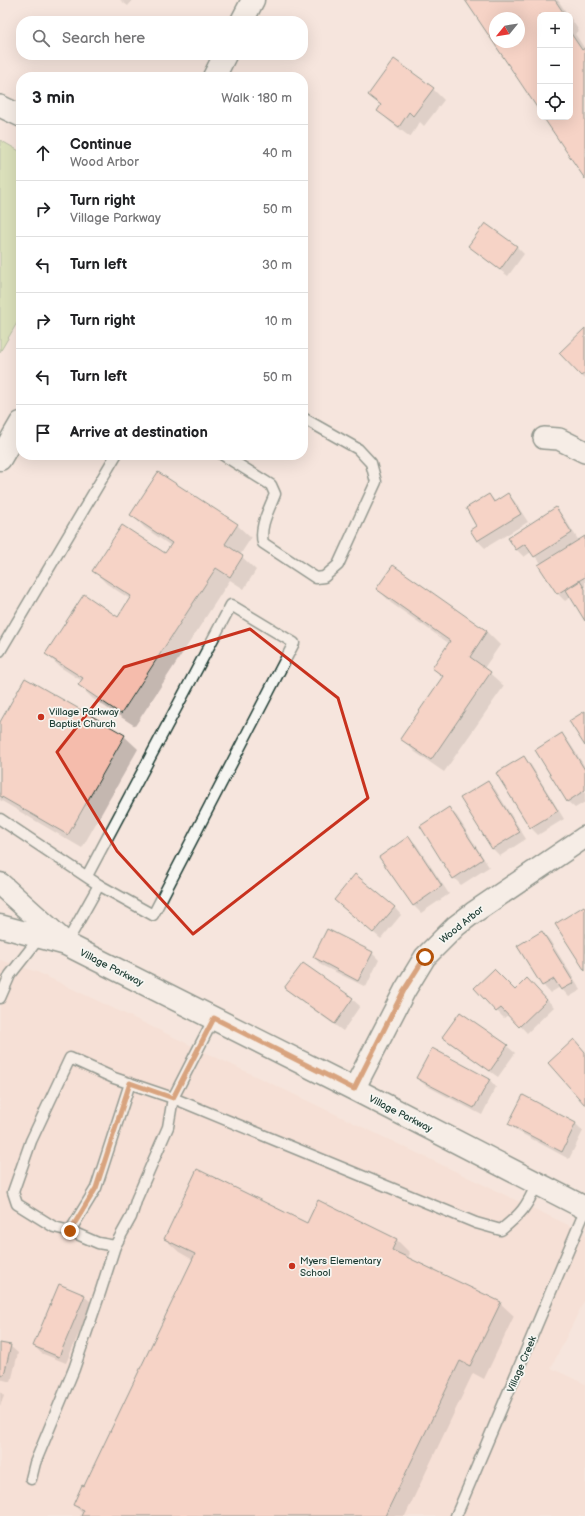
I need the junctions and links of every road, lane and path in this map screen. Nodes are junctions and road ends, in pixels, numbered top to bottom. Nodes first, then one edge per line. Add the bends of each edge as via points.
1 (253, 0) edge
2 (245, 16) edge
3 (222, 60) edge
4 (216, 72) edge
5 (0, 106) edge
6 (16, 114) edge
7 (308, 421) edge
8 (16, 432) edge
9 (544, 438) dead end
10 (585, 452) edge
11 (0, 459) edge
12 (113, 460) edge
13 (231, 460) edge
14 (0, 651) edge
15 (0, 819) edge
16 (585, 837) edge
17 (87, 876) junction
18 (0, 884) edge
19 (99, 885) junction
20 (0, 926) edge
21 (43, 932) junction
22 (66, 944) junction
23 (0, 998) edge
24 (214, 1018) junction
25 (130, 1083) junction
26 (354, 1089) junction
27 (173, 1098) junction
28 (536, 1183) junction
29 (585, 1210) edge
30 (70, 1231) junction
31 (115, 1246) junction
32 (31, 1479) dead end
33 (456, 1516) edge

1 - 2 street
3 - 4 street
5 - 6 street
7 - 13 lane via 358,449 371,463 376,482 338,566 324,577 316,578 263,543 262,526 275,494 271,485
8 - 11 street
9 - 10 street via 559,439
12 - 14 lane
15 - 17 lane
16 - 26 street, Wood Arbor via 473,913 425,957 404,990
17 - 19 lane
17 - 19 lane via 231,605 294,643 153,916
18 - 21 street, Village Parkway
19 - 22 lane
20 - 21 street, Village Parkway
21 - 22 street, Village Parkway
21 - 23 lane via 10,974
22 - 24 street, Village Parkway
24 - 26 street, Village Parkway
24 - 27 lane
25 - 27 lane
25 - 30 lane via 96,1188
25 - 30 lane via 70,1058 31,1141 13,1192 17,1204 54,1227
26 - 28 street, Village Parkway
27 - 28 lane via 476,1223 501,1230 518,1216 529,1202
27 - 31 lane via 168,1127 131,1217
28 - 29 street, Village Parkway
29 - 33 lane, Village Creek
30 - 31 lane via 98,1243
31 - 32 lane via 74,1369 35,1463

